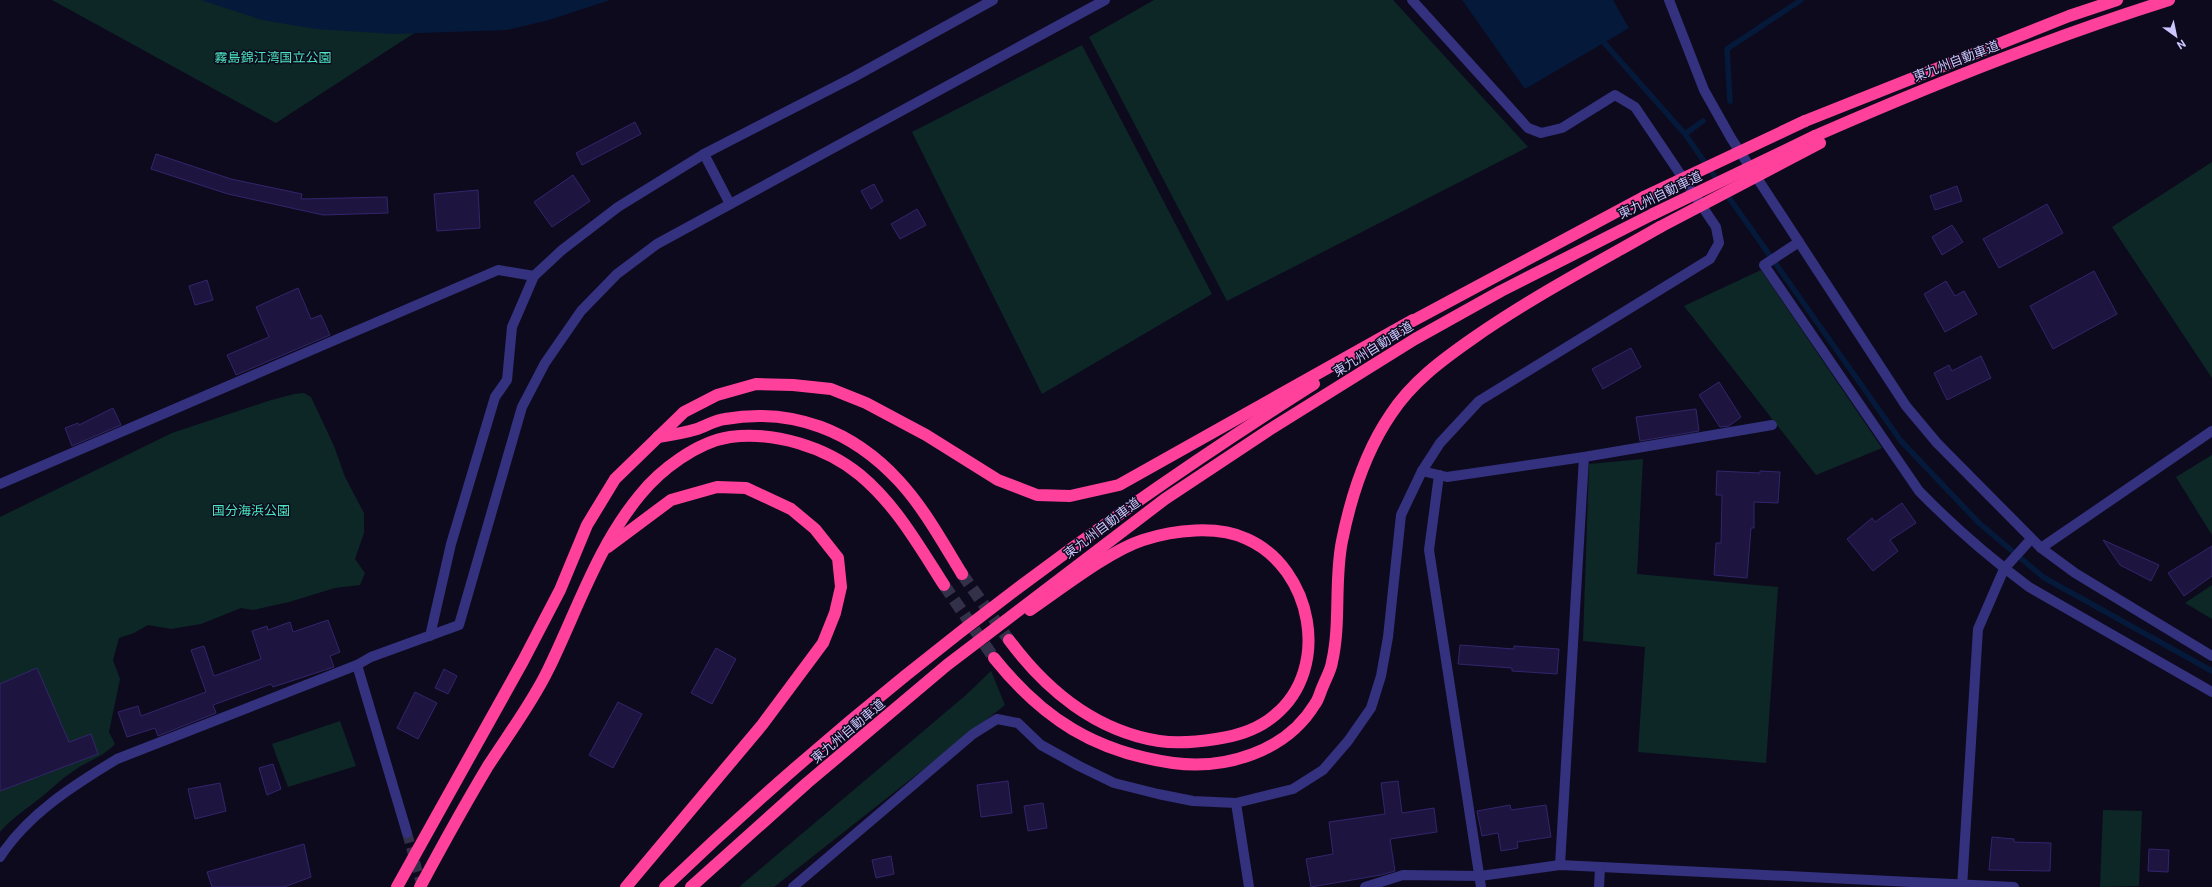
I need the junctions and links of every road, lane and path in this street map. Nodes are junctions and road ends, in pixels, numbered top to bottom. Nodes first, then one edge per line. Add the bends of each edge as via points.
1 (993, 0) edge
2 (1105, 0) edge
3 (1412, 0) edge
4 (1669, 0) edge
5 (2117, 0) edge
6 (2169, 0) edge
7 (1817, 139) junction
8 (704, 154) junction
9 (730, 204) junction
10 (1799, 242) junction
11 (534, 276) junction
12 (1412, 320) junction
13 (1772, 425) dead end
14 (2212, 431) edge
15 (657, 437) junction
16 (1584, 458) junction
17 (1422, 472) junction
18 (1439, 475) junction
19 (0, 484) edge
20 (2031, 539) junction
21 (2041, 548) junction
22 (601, 553) junction
23 (2004, 569) junction
24 (962, 574) tunnel mouth
25 (944, 585) tunnel mouth
26 (430, 636) junction
27 (1009, 640) tunnel mouth
28 (2212, 656) edge
29 (994, 658) tunnel mouth
30 (947, 665) junction
31 (357, 666) junction
32 (2212, 692) edge
33 (1236, 803) junction
34 (407, 833) tunnel mouth
35 (0, 857) edge
36 (1560, 865) junction
37 (1600, 868) junction
38 (1480, 876) junction
39 (1962, 885) edge
40 (397, 887) edge
41 (420, 887) edge
42 (626, 887) edge
43 (665, 887) edge
44 (691, 887) edge
45 (793, 887) edge
46 (1249, 887) edge
47 (1365, 887) edge
48 (1481, 887) edge
49 (1599, 887) edge
50 (2014, 887) edge

1 - 8 street via 852,78
2 - 9 street
3 - 17 street via 1528,128 1541,134 1562,128 1615,95 1635,107 1716,227 1719,243 1710,259 1479,401 1440,442
4 - 10 street via 1704,90 1731,138
5 - 12 highway, 東九州自動車道, bridge via 2069,16 1805,121 1644,197
6 - 7 highway, 東九州自動車道 via 2087,26 1926,88
7 - 29 highway, bridge via 1510,312 1432,367 1391,412 1369,451 1352,494 1341,544 1332,664 1315,705 1289,734 1262,750 1236,760 1206,765 1144,759 1084,738 1014,683
7 - 30 highway, 東九州自動車道, bridge via 1653,214 1448,320 1269,430 1165,499
8 - 9 street
8 - 11 street via 618,207 562,250
9 - 26 street via 657,244 617,274 581,311 549,356 522,407 459,625
10 - 20 street via 1906,406 1937,443
10 - 23 street via 1764,265 1919,491
11 - 19 street via 498,270
11 - 26 street via 512,326 507,380 495,397 453,536
12 - 15 highway via 1119,485 1070,496 1037,495 998,480 926,435 866,403 831,389 756,384 733,390 684,412
12 - 43 highway, 東九州自動車道 via 1191,463 1025,582 917,664 766,793
13 - 16 street
14 - 21 street
15 - 24 highway via 696,429 724,419 768,415 807,421 839,435 868,453 900,481
15 - 40 highway via 615,479 587,525 560,590 523,662
16 - 18 street via 1447,477
16 - 36 street
17 - 18 street
17 - 33 street via 1401,515 1388,637 1381,676 1371,708 1348,741 1323,770 1293,789
18 - 38 street via 1429,550
20 - 21 street
20 - 23 street
21 - 28 street via 2070,569
22 - 25 highway via 639,495 667,466 698,448 729,437 768,437 801,444 830,456 859,474 882,495 906,524
22 - 41 highway via 547,672 471,794
22 - 42 highway via 671,500 717,488 746,488 792,509 815,529 838,558 841,587 823,643 762,725
23 - 32 street via 2029,587
23 - 39 street via 1978,629
26 - 31 street via 371,657
27 - 30 highway via 1033,670 1075,708 1120,730 1148,739 1177,743 1228,738 1255,728 1276,715 1292,695 1303,673 1308,629 1299,590 1284,566 1247,539 1211,530 1142,540 1109,557
30 - 44 highway, 東九州自動車道
31 - 34 street
31 - 35 street via 117,759 80,781 46,807 9,842
33 - 45 street via 1193,801 1114,782 1041,745 1018,723 997,719 973,734
33 - 46 street
36 - 37 street
36 - 38 street
37 - 39 street
37 - 49 street
38 - 47 street via 1403,875
38 - 48 street
39 - 50 street

